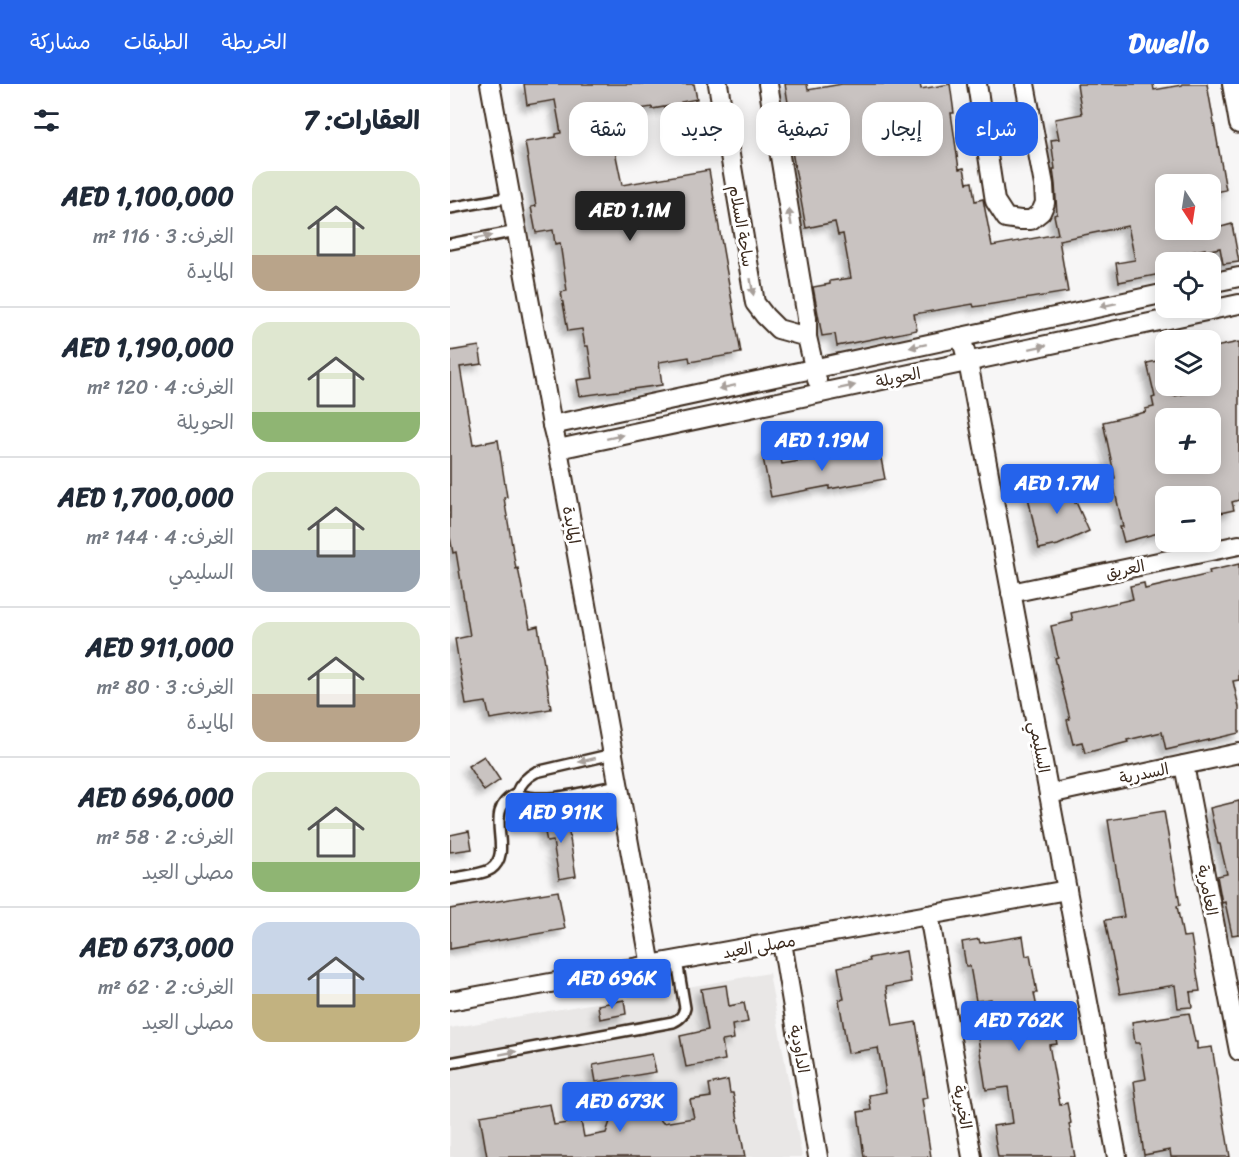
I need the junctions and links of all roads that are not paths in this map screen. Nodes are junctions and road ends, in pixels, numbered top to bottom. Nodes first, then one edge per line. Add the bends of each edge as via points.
1 (490, 84) edge
2 (718, 84) edge
3 (768, 84) edge
4 (976, 84) edge
5 (1025, 84) edge
6 (1232, 84) edge
7 (1239, 124) edge
8 (511, 197) junction
9 (450, 208) edge
10 (517, 231) junction
11 (450, 244) edge
12 (1239, 277) edge
13 (1221, 281) edge
14 (1155, 295) edge
15 (1239, 304) edge
16 (807, 337) junction
17 (961, 337) junction
18 (968, 362) junction
19 (814, 368) junction
20 (821, 393) junction
21 (552, 424) junction
22 (558, 449) junction
23 (1239, 545) edge
24 (1011, 593) junction
25 (1239, 753) edge
26 (613, 754) junction
27 (1184, 765) junction
28 (618, 785) junction
29 (516, 794) junction
30 (1049, 794) junction
31 (450, 879) edge
32 (1067, 890) junction
33 (929, 915) junction
34 (782, 942) junction
35 (677, 961) junction
36 (651, 966) junction
37 (1232, 978) edge
38 (450, 1001) edge
39 (1239, 1050) edge
40 (450, 1063) edge
41 (818, 1157) edge
42 (972, 1157) edge
43 (1117, 1157) edge

1 - 8 street, المايدة
2 -> 16 street, ساحة السلام via 755,303 778,328
16 -> 3 street
4 - 5 street via 995,201 1006,218 1031,220 1045,203
6 - 7 street
8 - 9 lane
8 - 10 street, المايدة
11 -> 10 lane
10 - 21 street, المايدة
12 - 13 street
14 -> 17 street, الحويلة
18 -> 15 street, الحويلة
16 - 19 street
17 - 18 street, السليمي
17 -> 19 street, الحويلة
20 -> 18 street, الحويلة
18 - 24 street, السليمي
19 - 20 street
19 -> 21 street, الحويلة
22 -> 20 street, الحويلة
21 - 22 street, المايدة
22 - 26 street, المايدة
23 - 24 street, العريق
24 - 30 street, السليمي
25 - 27 street, السدرية
26 - 28 street, المايدة
26 -> 29 lane via 536,772 523,781
27 - 30 street, السدرية
27 - 37 street, العامرية
28 - 29 lane via 547,799
28 - 36 street, المايدة
29 - 31 lane via 501,808 498,862 481,873
30 - 32 street, السليمي
32 - 33 street, مصلى العيد
32 - 43 street, السليمي
33 - 34 street, مصلى العيد
33 - 42 street, الخيرية
34 - 35 street, مصلى العيد
34 - 41 street, الداودية
35 - 36 street, مصلى العيد
40 -> 35 lane via 673,1022 685,1008
36 - 38 street, مصلى العيد
37 - 39 street, العامرية

